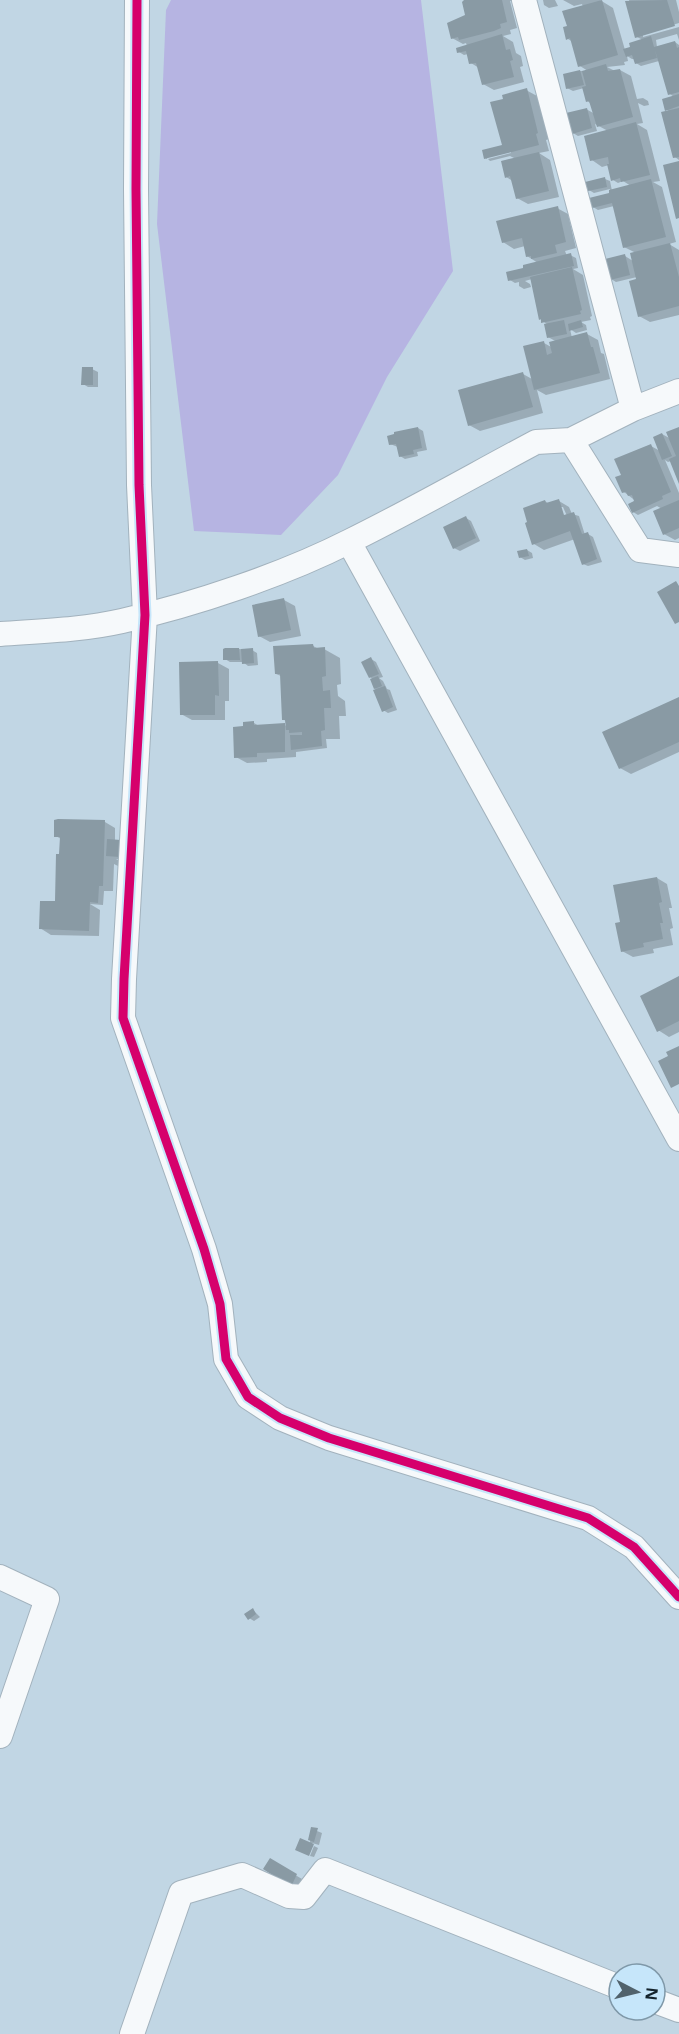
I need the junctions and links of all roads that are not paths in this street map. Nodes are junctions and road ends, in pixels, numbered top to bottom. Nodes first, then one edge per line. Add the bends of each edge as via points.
1 (137, 0) edge
2 (524, 0) edge
3 (679, 391) edge
4 (633, 410) junction
5 (571, 440) junction
6 (349, 542) junction
7 (679, 555) edge
8 (145, 615) junction
9 (0, 633) edge
10 (679, 1139) edge
11 (0, 1577) edge
12 (679, 1597) edge
13 (0, 1736) edge
14 (607, 1982) edge
15 (132, 2034) edge

1 - 8 street via 139,485
2 - 4 street
3 - 4 street
4 - 5 street
5 - 6 street via 536,442
5 - 7 street via 640,550
6 - 8 street via 211,596
6 - 10 street
8 - 9 street via 66,630
8 - 12 street via 123,1018 204,1249 220,1304 226,1359 248,1397 280,1418 329,1438 588,1518 634,1546
11 - 13 street via 47,1599
14 - 15 street via 325,1870 304,1897 289,1896 242,1875 180,1893

